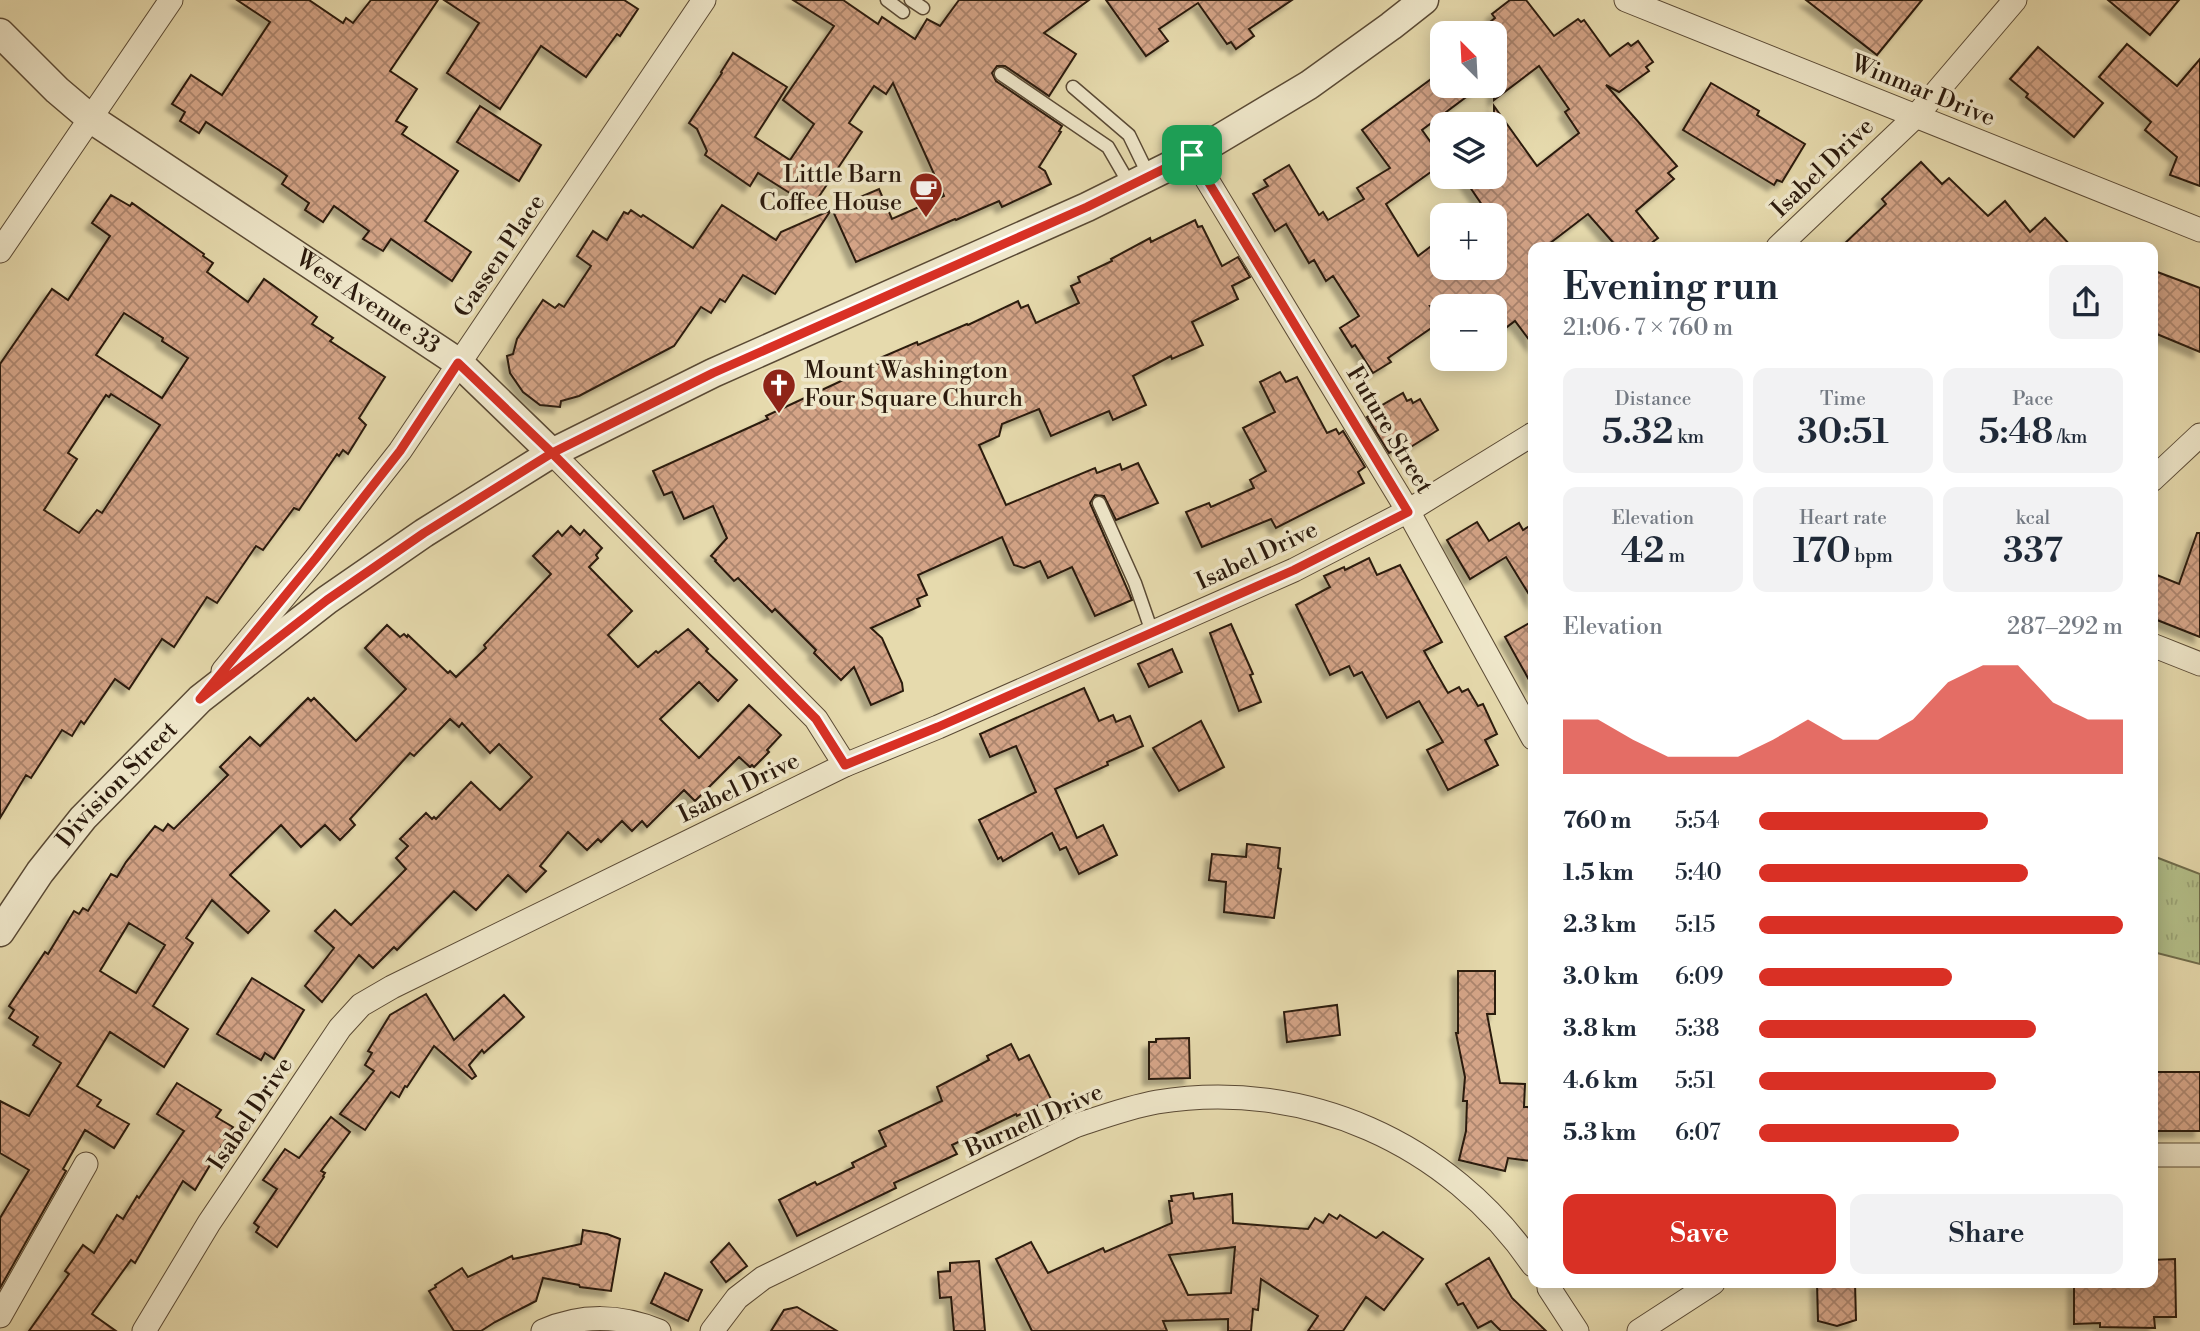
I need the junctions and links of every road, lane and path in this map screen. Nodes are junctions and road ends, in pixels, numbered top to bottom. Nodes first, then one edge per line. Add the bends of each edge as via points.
1 (172, 0) edge
2 (705, 0) edge
3 (887, 0) edge
4 (911, 0) edge
5 (1424, 0) edge
6 (1626, 0) edge
7 (2015, 0) edge
8 (923, 8) dead end
9 (903, 12) dead end
10 (0, 33) edge
11 (1001, 74) dead end
12 (1073, 87) dead end
13 (1916, 116) junction
14 (90, 118) junction
15 (1192, 155) junction
16 (1140, 181) junction
17 (2200, 230) edge
18 (1783, 242) edge
19 (0, 251) edge
20 (458, 363) junction
21 (2200, 435) edge
22 (1528, 437) edge
23 (552, 453) junction
24 (2158, 474) edge
25 (1099, 503) dead end
26 (1408, 512) junction
27 (1153, 632) junction
28 (2158, 647) edge
29 (2200, 664) edge
30 (200, 699) junction
31 (1528, 729) edge
32 (845, 765) junction
33 (0, 932) edge
34 (2158, 1155) edge
35 (2200, 1155) edge
36 (86, 1164) dead end
37 (1528, 1258) edge
38 (1550, 1288) edge
39 (1705, 1288) edge
40 (0, 1316) edge
41 (144, 1331) edge
42 (543, 1331) edge
43 (659, 1331) edge
44 (712, 1331) edge
45 (1577, 1331) edge
46 (1639, 1331) edge

1 - 14 street
2 - 20 street, Gassen Place
3 - 9 lane
4 - 8 lane
5 - 15 street, Division Street via 1309,85
6 - 13 street, Winmar Drive
7 - 13 street, Isabel Drive
10 - 14 street, West Avenue 33
11 - 16 lane via 1108,147
12 - 16 lane via 1129,135
13 - 17 street, Winmar Drive
13 - 18 street, Isabel Drive
14 - 19 street
14 - 20 street, West Avenue 33
15 - 16 street, Division Street
15 - 26 street, Future Street
16 - 23 street, Division Street via 713,373
20 - 23 street, West Avenue 33
20 - 30 street, Gassen Place via 400,451
21 - 24 street
22 - 26 street, Isabel Drive
23 - 30 street, Division Street via 327,600
23 - 32 street, West Avenue 33 via 816,719
25 - 27 lane
26 - 27 street, Isabel Drive via 1294,570
26 - 31 street, Future Street
27 - 32 street, Isabel Drive
28 - 29 street
30 - 33 street, Division Street via 83,818
32 - 41 street, Isabel Drive via 361,1005 209,1223
34 - 35 street
36 - 40 street
37 - 44 street, Burnell Drive via 1485,1206 1445,1171 1400,1143 1352,1121 1302,1106 1210,1097 1158,1102 1075,1126 763,1278 737,1298
38 - 45 street
39 - 46 street
42 - 43 street via 602,1318

